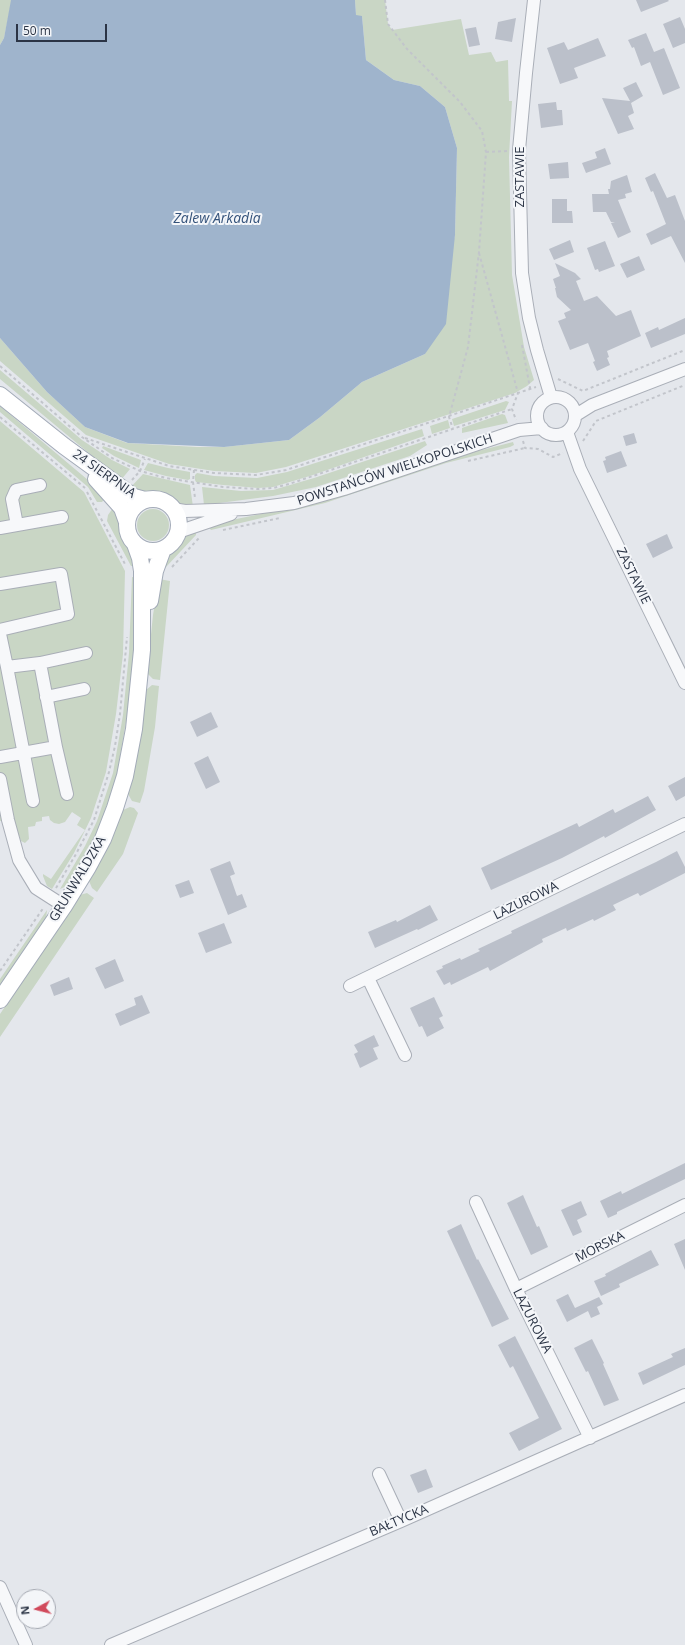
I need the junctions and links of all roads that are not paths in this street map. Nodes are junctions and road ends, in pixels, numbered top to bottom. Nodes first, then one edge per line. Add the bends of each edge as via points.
1 (534, 0) edge
2 (537, 353) junction
3 (685, 369) edge
4 (0, 395) edge
5 (548, 399) junction
6 (571, 403) junction
7 (592, 405) junction
8 (537, 414) junction
9 (576, 415) junction
10 (542, 428) junction
11 (519, 430) junction
12 (562, 434) junction
13 (64, 446) junction
14 (580, 469) junction
15 (40, 485) dead end
16 (145, 500) junction
17 (246, 509) junction
18 (173, 510) junction
19 (62, 516) dead end
20 (127, 522) junction
21 (17, 525) junction
22 (0, 528) edge
23 (178, 532) junction
24 (135, 544) junction
25 (164, 548) junction
26 (0, 584) edge
27 (0, 630) edge
28 (0, 634) edge
29 (142, 650) junction
30 (86, 653) dead end
31 (40, 663) junction
32 (7, 667) junction
33 (685, 682) edge
34 (84, 689) dead end
35 (46, 697) junction
36 (56, 747) junction
37 (24, 752) junction
38 (0, 758) edge
39 (0, 779) edge
40 (66, 794) dead end
41 (33, 801) dead end
42 (685, 824) edge
43 (64, 906) junction
44 (368, 978) junction
45 (350, 986) dead end
46 (0, 1000) edge
47 (405, 1055) dead end
48 (476, 1202) dead end
49 (685, 1205) edge
50 (516, 1289) junction
51 (685, 1395) edge
52 (590, 1438) junction
53 (379, 1474) dead end
54 (401, 1521) junction
55 (0, 1587) edge
56 (26, 1645) edge
57 (111, 1645) edge

1 - 2 street, ZASTAWIE via 519,150 522,273
2 - 5 street, ZASTAWIE
2 - 5 street, ZASTAWIE via 542,385
3 - 7 street
4 - 13 main road, 24 SIERPNIA
5 - 6 street via 564,398
5 - 8 street via 538,409
6 - 7 street
6 - 9 street
7 - 9 street
8 - 10 street
8 - 11 street, POWSTAŃCÓW WIELKOPOLSKICH
9 - 12 street via 574,424
10 - 11 street, POWSTAŃCÓW WIELKOPOLSKICH
10 - 12 street via 546,432
11 - 17 street, POWSTAŃCÓW WIELKOPOLSKICH via 317,497 294,503
12 - 14 street, ZASTAWIE
12 - 14 street, ZASTAWIE via 573,449
13 - 16 main road, 24 SIERPNIA via 134,497
13 - 20 main road, 24 SIERPNIA via 115,498
14 - 33 street, ZASTAWIE
15 - 21 street via 16,490 12,499
16 - 18 main road via 164,501
16 - 20 main road via 134,507
17 - 18 street, POWSTAŃCÓW WIELKOPOLSKICH
17 - 23 street, POWSTAŃCÓW WIELKOPOLSKICH
18 - 23 main road via 178,520
19 - 21 street
20 - 24 main road via 127,530
21 - 22 street
23 - 25 main road via 172,543
24 - 25 main road via 150,551
24 - 29 main road, GRUNWALDZKA via 142,571
25 - 29 main road, GRUNWALDZKA via 155,572
26 - 27 street via 61,574 68,614
28 - 32 street
29 - 43 main road, GRUNWALDZKA via 134,729 117,803 103,839
30 - 31 street
31 - 32 street
31 - 35 street
32 - 37 street
34 - 35 street
35 - 36 street
36 - 37 street
36 - 40 street
37 - 38 street
37 - 41 street
39 - 43 street via 19,860 36,888
42 - 44 street, LAZUROWA
43 - 46 main road, GRUNWALDZKA
44 - 45 street, LAZUROWA
44 - 47 street
48 - 50 street, LAZUROWA
49 - 50 street, MORSKA
50 - 52 street, LAZUROWA
51 - 52 street, BAŁTYCKA
52 - 54 street, BAŁTYCKA
53 - 54 street
54 - 57 street, BAŁTYCKA
55 - 56 street

